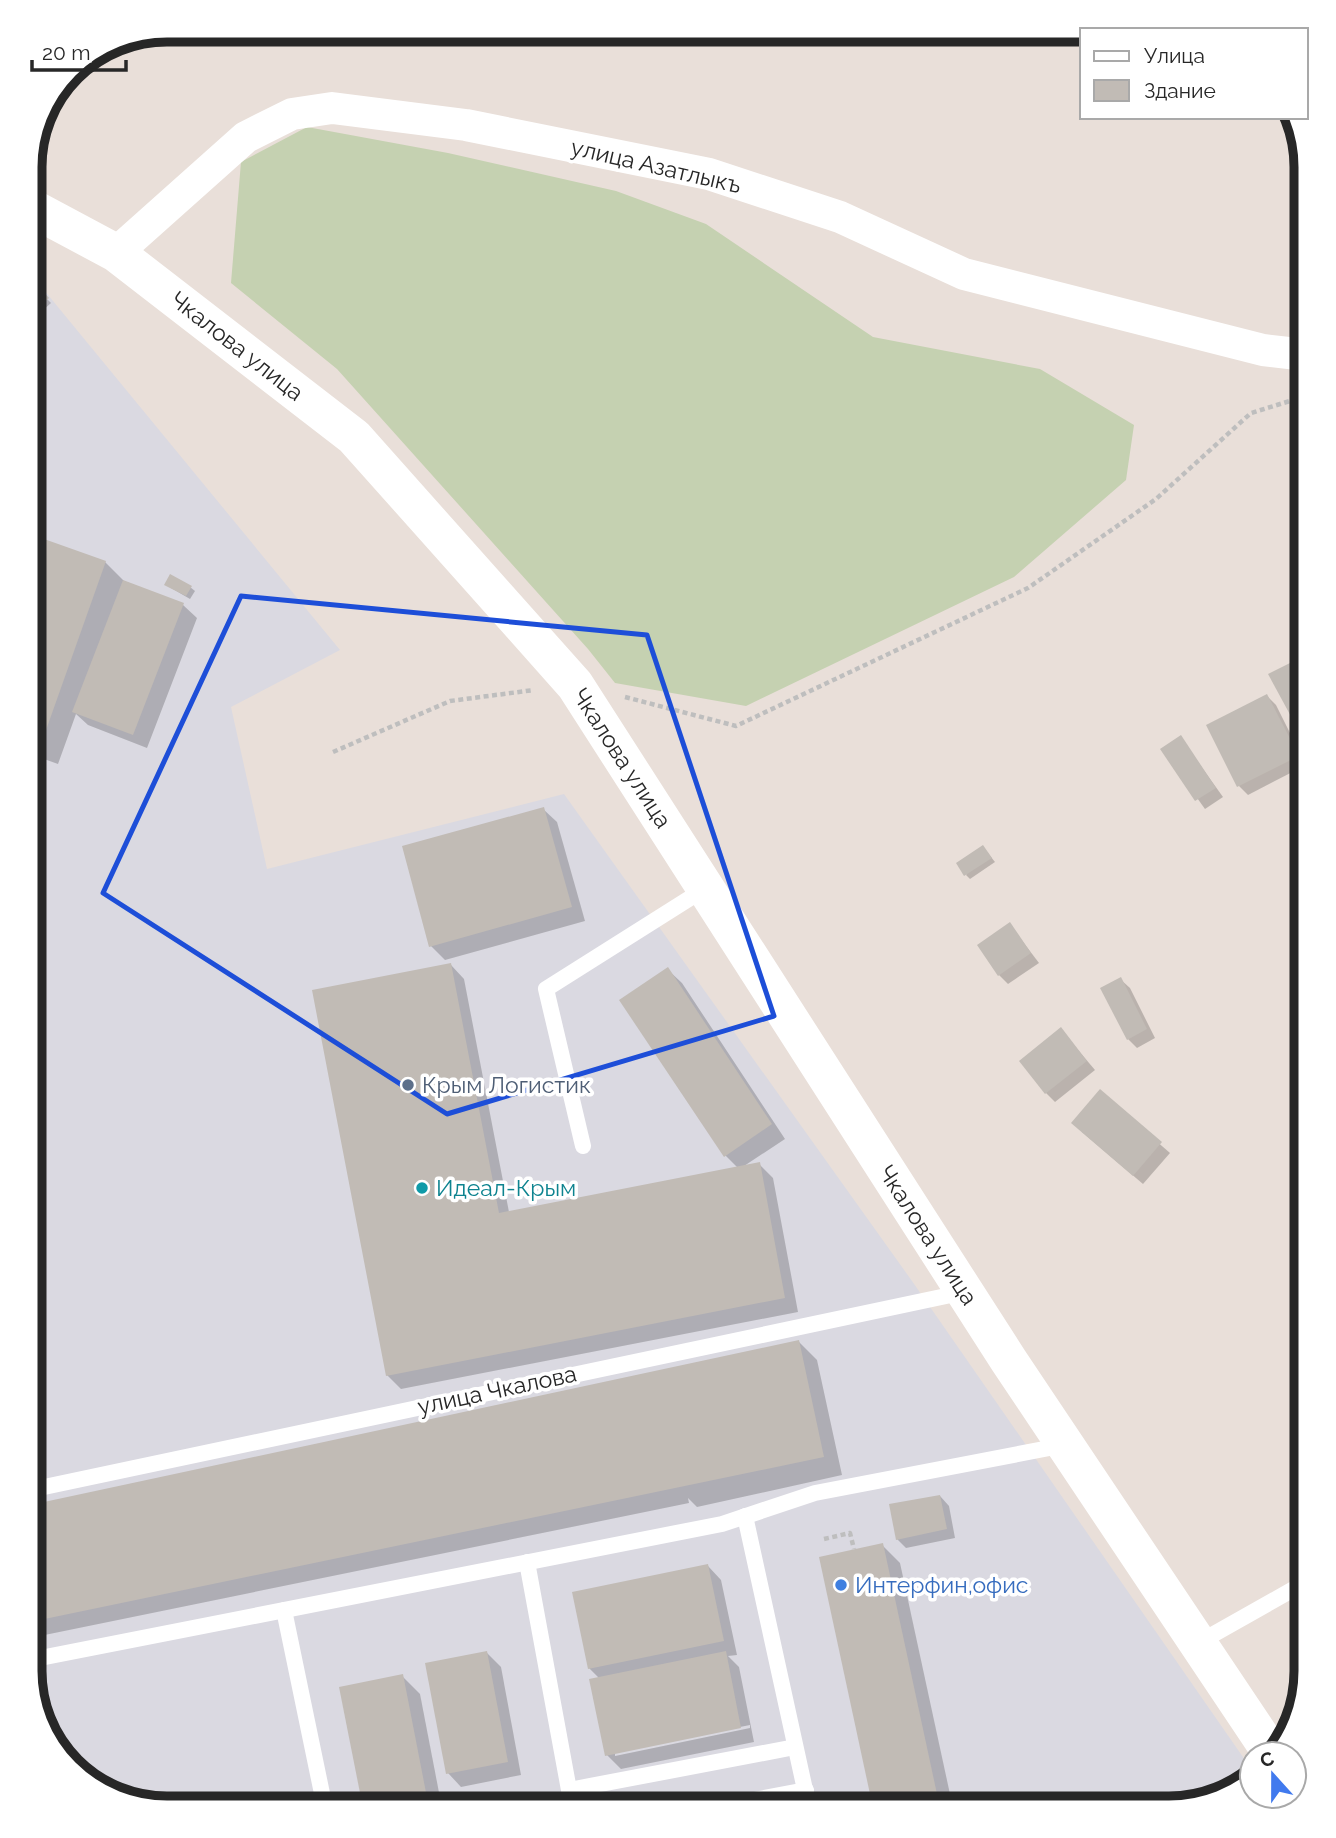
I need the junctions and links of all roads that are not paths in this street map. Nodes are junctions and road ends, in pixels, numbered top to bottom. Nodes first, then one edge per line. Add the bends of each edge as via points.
1 (42, 218) edge
2 (116, 253) junction
3 (1294, 353) edge
4 (706, 888) junction
5 (583, 1146) dead end
6 (965, 1292) junction
7 (1065, 1444) junction
8 (42, 1487) edge
9 (745, 1516) junction
10 (527, 1562) junction
11 (1294, 1589) edge
12 (284, 1610) junction
13 (1198, 1643) junction
14 (42, 1658) edge
15 (1263, 1740) edge
16 (795, 1747) junction
17 (806, 1790) junction
18 (323, 1796) edge
19 (780, 1796) edge
20 (807, 1796) edge

1 - 2 street, Чкалова улица
2 - 3 street, улица Азатлыкъ via 246,137 292,114 332,108 466,125 709,174 840,217 964,274
2 - 4 street, Чкалова улица via 354,437 575,685
4 - 5 lane via 545,989
4 - 6 street, Чкалова улица
6 - 7 street, Чкалова улица
6 - 8 lane, улица Чкалова
7 - 9 lane via 816,1493
7 - 13 street, Чкалова улица
9 - 10 lane
9 - 16 lane
10 - 12 lane
10 - 16 lane via 569,1790
11 - 13 lane
12 - 14 lane
12 - 18 lane
13 - 15 street, Чкалова улица
16 - 17 lane
17 - 19 lane
17 - 20 lane

